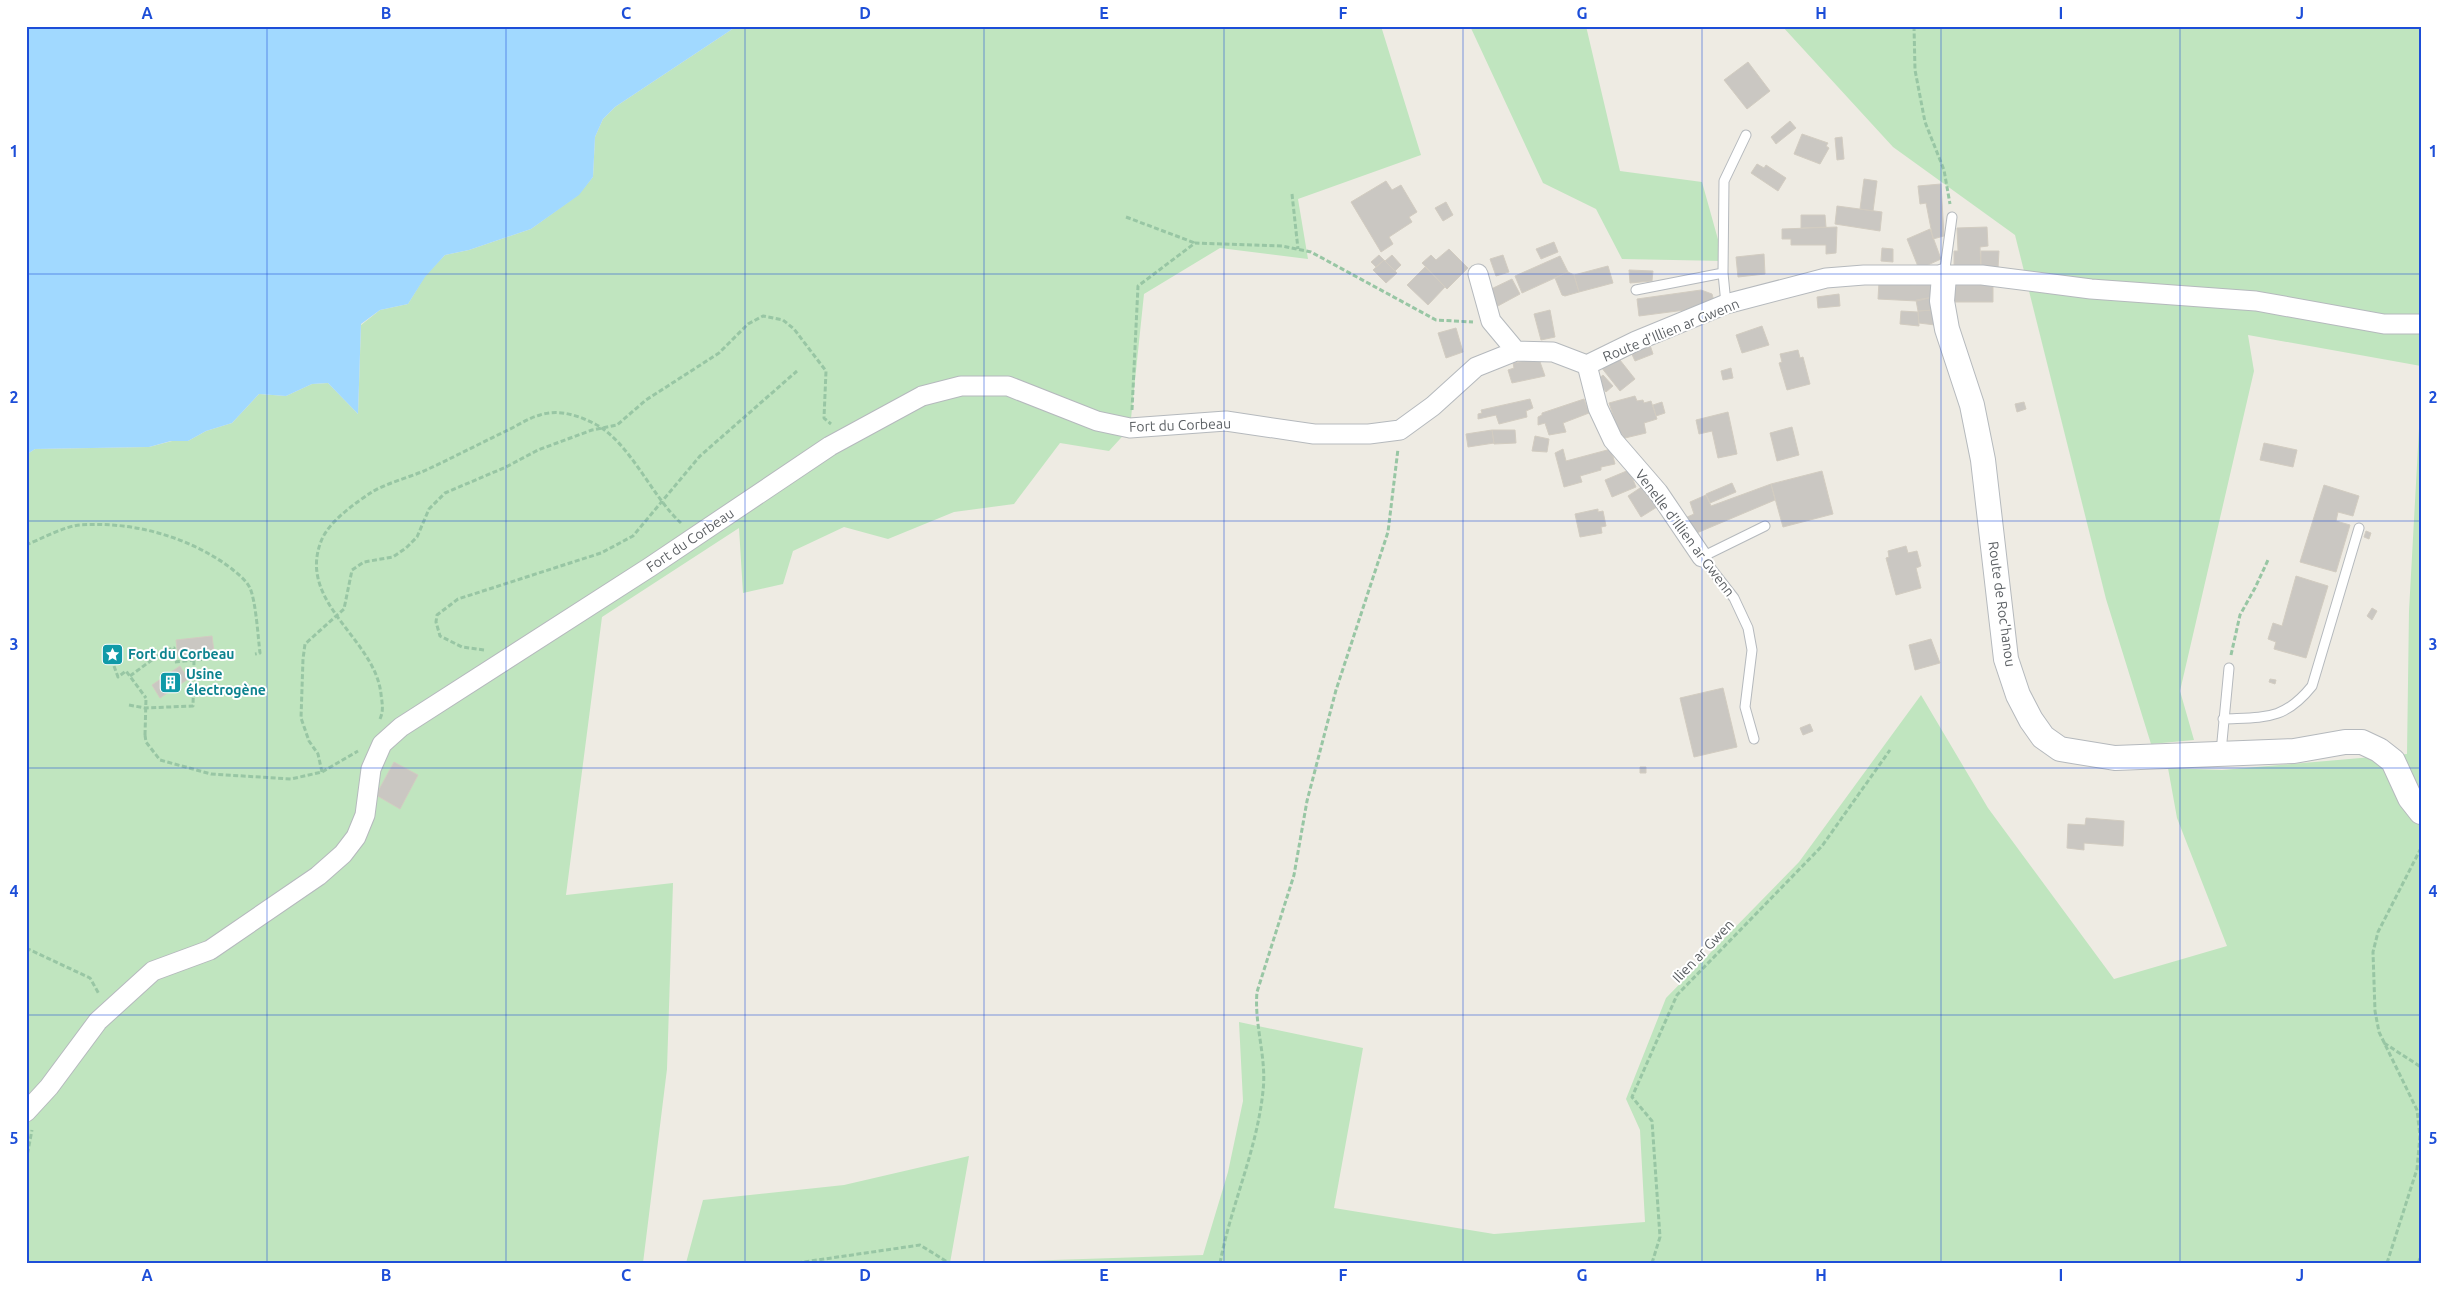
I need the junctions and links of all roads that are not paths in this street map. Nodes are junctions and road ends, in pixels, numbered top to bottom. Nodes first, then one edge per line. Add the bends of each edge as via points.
1 (1746, 135) dead end
2 (1952, 217) road end
3 (1723, 273) junction
4 (1478, 274) dead end
5 (1944, 276) junction
6 (1636, 290) dead end
7 (1726, 304) junction
8 (2421, 324) edge
9 (1516, 350) junction
10 (1587, 365) junction
11 (1765, 526) dead end
12 (2359, 528) dead end
13 (1702, 557) junction
14 (2229, 668) road end
15 (2223, 718) junction
16 (1754, 739) dead end
17 (2221, 754) junction
18 (2421, 812) edge
19 (26, 1112) edge

1 - 3 lane via 1724,181
2 - 5 lane
3 - 6 lane
3 - 7 lane
4 - 9 street via 1491,321
5 - 7 street, Route d'Illien ar Gwenn via 1826,278
5 - 8 street via 1982,275 2091,289 2256,301 2384,324
5 - 17 street, Route de Roc'hanou via 1942,301 1947,328 1972,405 1983,460 2006,659 2018,695 2031,720 2043,737 2060,749 2082,754 2115,758
7 - 10 street, Route d'Illien ar Gwenn
9 - 10 street, Route d'Illien ar Gwenn via 1553,352
9 - 19 street, Fort du Corbeau via 1476,367 1400,430 1369,434 1314,434 1226,421 1130,428 1097,421 1008,386 961,386 922,396 845,438 401,727 382,744 371,769 365,814 356,837 343,854 318,876 210,950 153,971 108,1010
10 - 13 street, Venelle d'Illien ar Gwenn via 1598,408 1613,440 1658,492
11 - 13 lane
12 - 15 lane via 2312,686 2300,701 2276,716
13 - 16 lane, Venelle d'Illien ar Gwenn via 1734,598 1748,628 1752,650 1745,706
14 - 15 lane
15 - 17 lane
17 - 18 street, Route de Roc'hanou via 2294,751 2362,742 2393,761 2410,798

